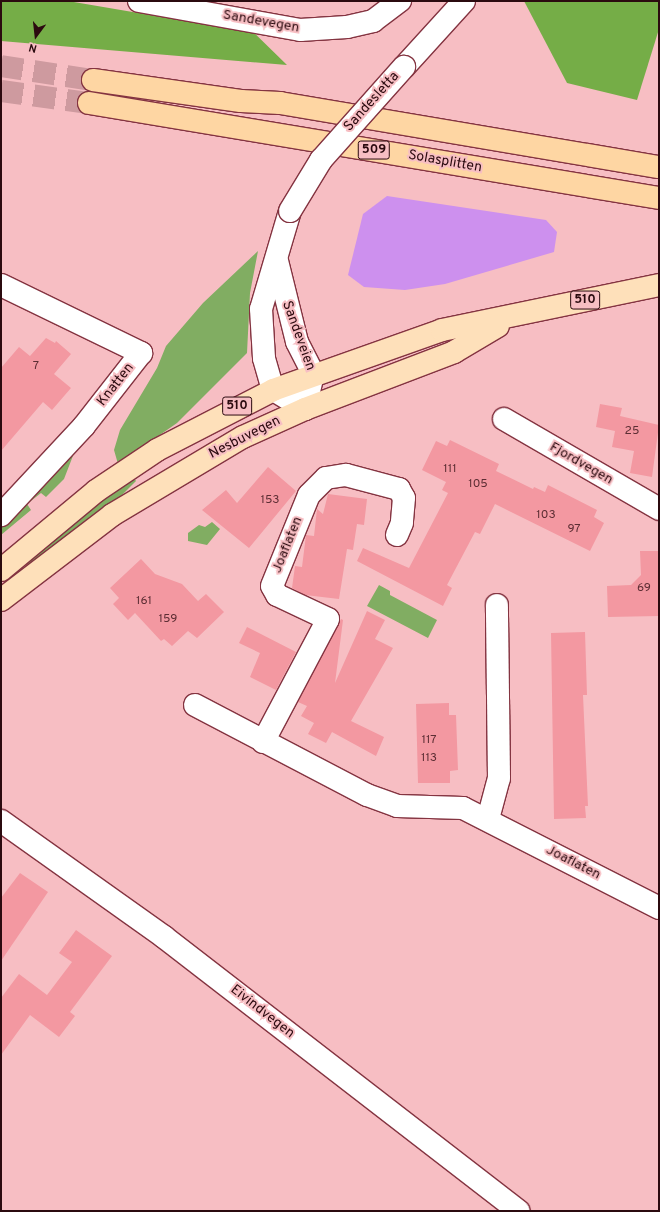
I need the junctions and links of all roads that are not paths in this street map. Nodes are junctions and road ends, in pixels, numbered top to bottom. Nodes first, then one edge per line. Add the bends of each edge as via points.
1 (139, 1) edge
2 (400, 1) edge
3 (464, 1) edge
4 (93, 80) tunnel mouth
5 (89, 103) tunnel mouth
6 (659, 167) edge
7 (659, 198) edge
8 (290, 211) joint
9 (277, 261) junction
10 (1, 285) edge
11 (659, 285) edge
12 (511, 318) junction
13 (313, 374) junction
14 (273, 390) junction
15 (305, 408) junction
16 (504, 419) dead end
17 (659, 508) edge
18 (1, 515) edge
19 (397, 535) dead end
20 (1, 570) edge
21 (1, 600) edge
22 (497, 605) dead end
23 (195, 705) dead end
24 (263, 742) junction
25 (488, 819) junction
26 (1, 821) edge
27 (659, 908) edge
28 (518, 1211) edge

1 - 2 street, Sandevegen via 300,30 347,27 373,22
3 - 8 street, Sandesletta, bridge via 321,160
4 - 6 highway, 509 via 241,101 280,103
5 - 7 highway, Solasplitten / 509
8 - 9 street, Sandeveien
9 - 13 street, Sandeveien via 297,342
9 - 14 street, Sandeveien via 261,309 264,358
10 - 18 street, Knatten via 141,354 84,426
11 - 12 main road, Nesbuvegen / 510 via 619,291
12 - 13 main road, Nesbuvegen / 510 via 442,330
12 - 15 main road, Nesbuvegen / 510 via 454,352
13 - 14 main road, Nesbuvegen / 510
13 - 15 street, Sandeveien
14 - 15 street
14 - 20 main road, Nesbuvegen / 510 via 151,454 96,491
15 - 21 main road, Nesbuvegen / 510 via 243,436 167,480 112,515
16 - 17 street, Fjordvegen
19 - 24 street, Joaflaten via 402,522 404,498 399,489 346,475 326,478 308,495 272,586 277,595 328,619
22 - 25 street via 499,778
23 - 24 street, Joaflaten
24 - 25 street, Joaflaten via 367,795 397,806 463,808
25 - 27 street, Joaflaten
26 - 28 street, Eivindvegen via 164,937

